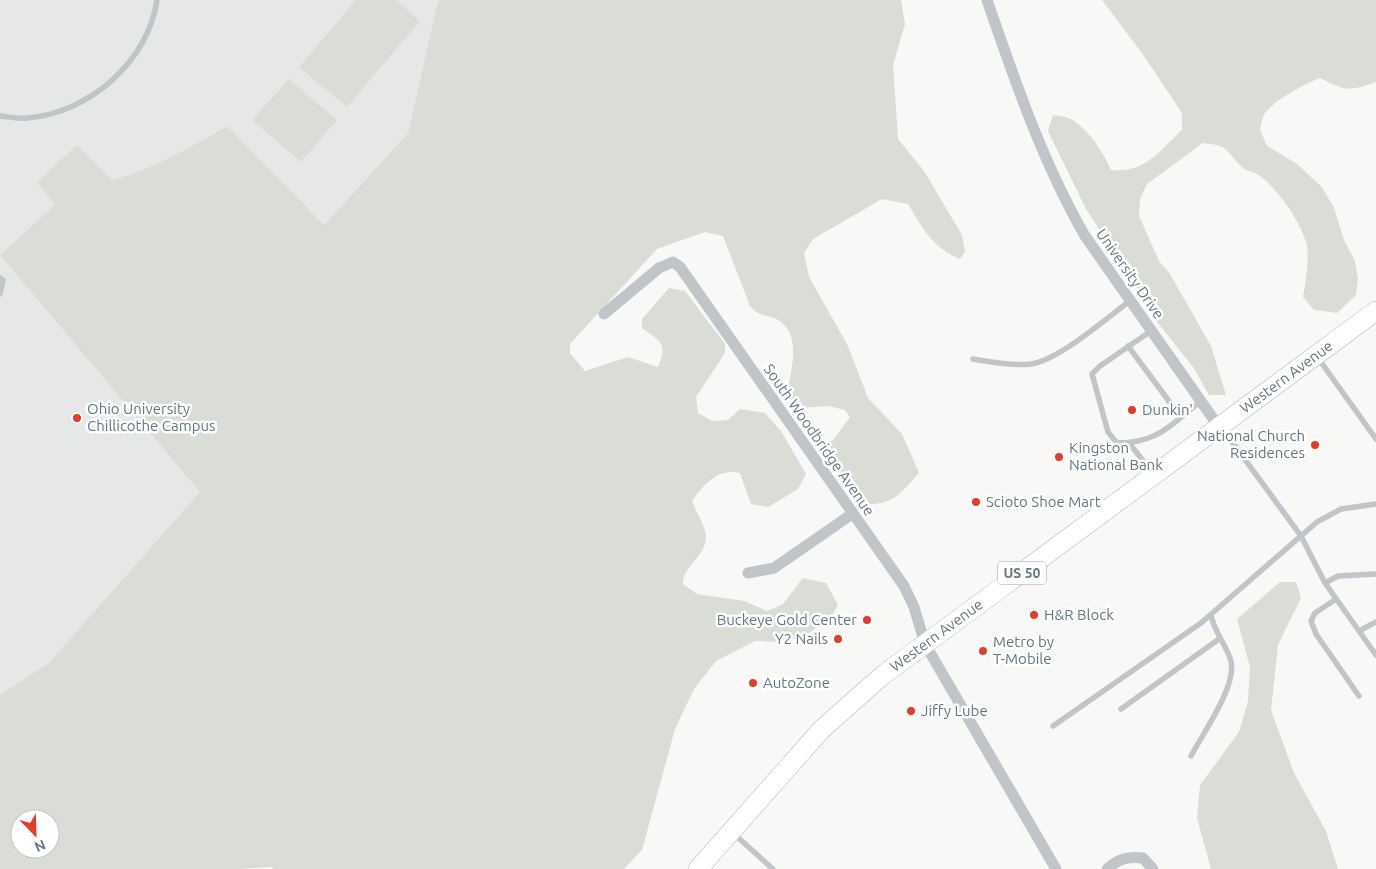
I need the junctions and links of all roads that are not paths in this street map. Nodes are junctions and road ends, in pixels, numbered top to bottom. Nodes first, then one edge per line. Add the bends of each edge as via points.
1 (157, 0) edge
2 (987, 0) edge
3 (0, 116) edge
4 (0, 278) edge
5 (0, 294) edge
6 (1130, 300) junction
7 (1376, 312) edge
8 (604, 314) dead end
9 (1151, 331) junction
10 (1128, 346) junction
11 (1317, 356) junction
12 (973, 359) dead end
13 (1201, 401) junction
14 (1180, 416) junction
15 (1219, 427) junction
16 (1376, 439) edge
17 (1129, 443) junction
18 (1155, 476) junction
19 (1376, 504) edge
20 (852, 514) junction
21 (1300, 536) junction
22 (748, 573) dead end
23 (1376, 574) edge
24 (1325, 583) junction
25 (1336, 599) junction
26 (1211, 615) junction
27 (1376, 622) edge
28 (1359, 631) junction
29 (1220, 639) junction
30 (925, 644) junction
31 (1376, 654) edge
32 (1359, 696) dead end
33 (1121, 709) dead end
34 (1053, 726) dead end
35 (1191, 756) dead end
36 (731, 831) junction
37 (698, 869) edge
38 (774, 869) edge
39 (1056, 869) edge
40 (1107, 869) edge
41 (1153, 869) edge

1 - 3 lane via 154,22 137,53 117,76 91,97 63,110 26,118
2 - 6 street, University Drive via 1024,107 1060,189 1084,236
4 - 5 lane via 3,280
6 - 9 street, University Drive
6 - 12 lane via 1072,345 1032,364
7 - 11 main road, Western Avenue / US 50
8 - 20 street, South Woodbridge Avenue via 659,268 673,262 680,267
9 - 10 lane
9 - 13 street, University Drive
10 - 14 lane
10 - 17 lane via 1092,374 1108,432 1117,443
11 - 15 main road, Western Avenue / US 50
11 - 16 lane
13 - 14 lane
13 - 15 street, University Drive
14 - 17 lane via 1170,429
15 - 18 main road, Western Avenue / US 50
15 - 21 lane, University Drive
17 - 18 lane
18 - 30 main road, Western Avenue / US 50
19 - 21 lane via 1340,509
20 - 22 street via 774,568
20 - 30 street, South Woodbridge Avenue via 904,586
21 - 24 lane, University Drive
21 - 26 lane
23 - 24 lane via 1338,576
24 - 25 lane, University Drive
25 - 28 lane, University Drive
25 - 32 lane via 1315,613 1311,621 1316,634
26 - 29 lane
26 - 34 lane
27 - 28 lane
28 - 31 lane, University Drive
29 - 33 lane
29 - 35 lane via 1231,661 1232,674
30 - 36 main road, Western Avenue / US 50 via 883,675 822,729
30 - 39 street, South Woodbridge Avenue
36 - 37 main road, Western Avenue / US 50
36 - 38 lane
40 - 41 street via 1130,856 1143,858

